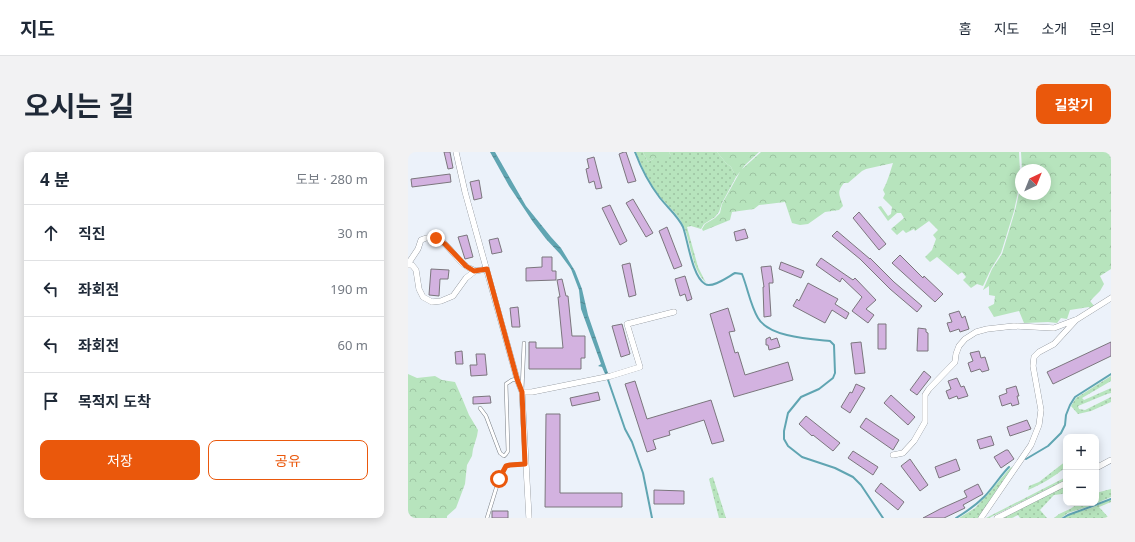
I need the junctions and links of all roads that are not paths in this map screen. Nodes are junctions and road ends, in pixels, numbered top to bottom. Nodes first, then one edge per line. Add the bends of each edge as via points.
1 (456, 152) edge
2 (408, 265) edge
3 (487, 269) junction
4 (474, 271) junction
5 (1111, 298) edge
6 (674, 312) dead end
7 (1076, 320) junction
8 (524, 343) dead end
9 (517, 379) junction
10 (522, 392) junction
11 (480, 408) dead end
12 (893, 456) dead end
13 (1111, 460) edge
14 (525, 464) junction
15 (1099, 466) edge
16 (1063, 484) edge
17 (487, 518) edge
18 (529, 518) edge
19 (981, 518) edge
20 (996, 518) edge

1 - 3 street
2 - 4 street via 421,240 427,237 436,238 445,244
2 - 4 street via 412,265 416,270 423,297 432,302 453,296
3 - 4 street
3 - 9 street
5 - 7 street
6 - 10 street via 627,324 640,367 608,377
7 - 12 street via 1054,328 1014,326 987,329 965,339 959,346 955,362 925,395 925,422 914,441 903,453
7 - 19 street via 1054,344 1038,352 1034,357 1033,366 1041,410 1039,425 1031,444
8 - 10 lane
9 - 10 street
9 - 11 lane via 506,384 508,451 504,456 500,453 486,416
10 - 14 street
13 - 15 street
14 - 17 lane via 506,466 499,479
14 - 18 street
16 - 20 street

